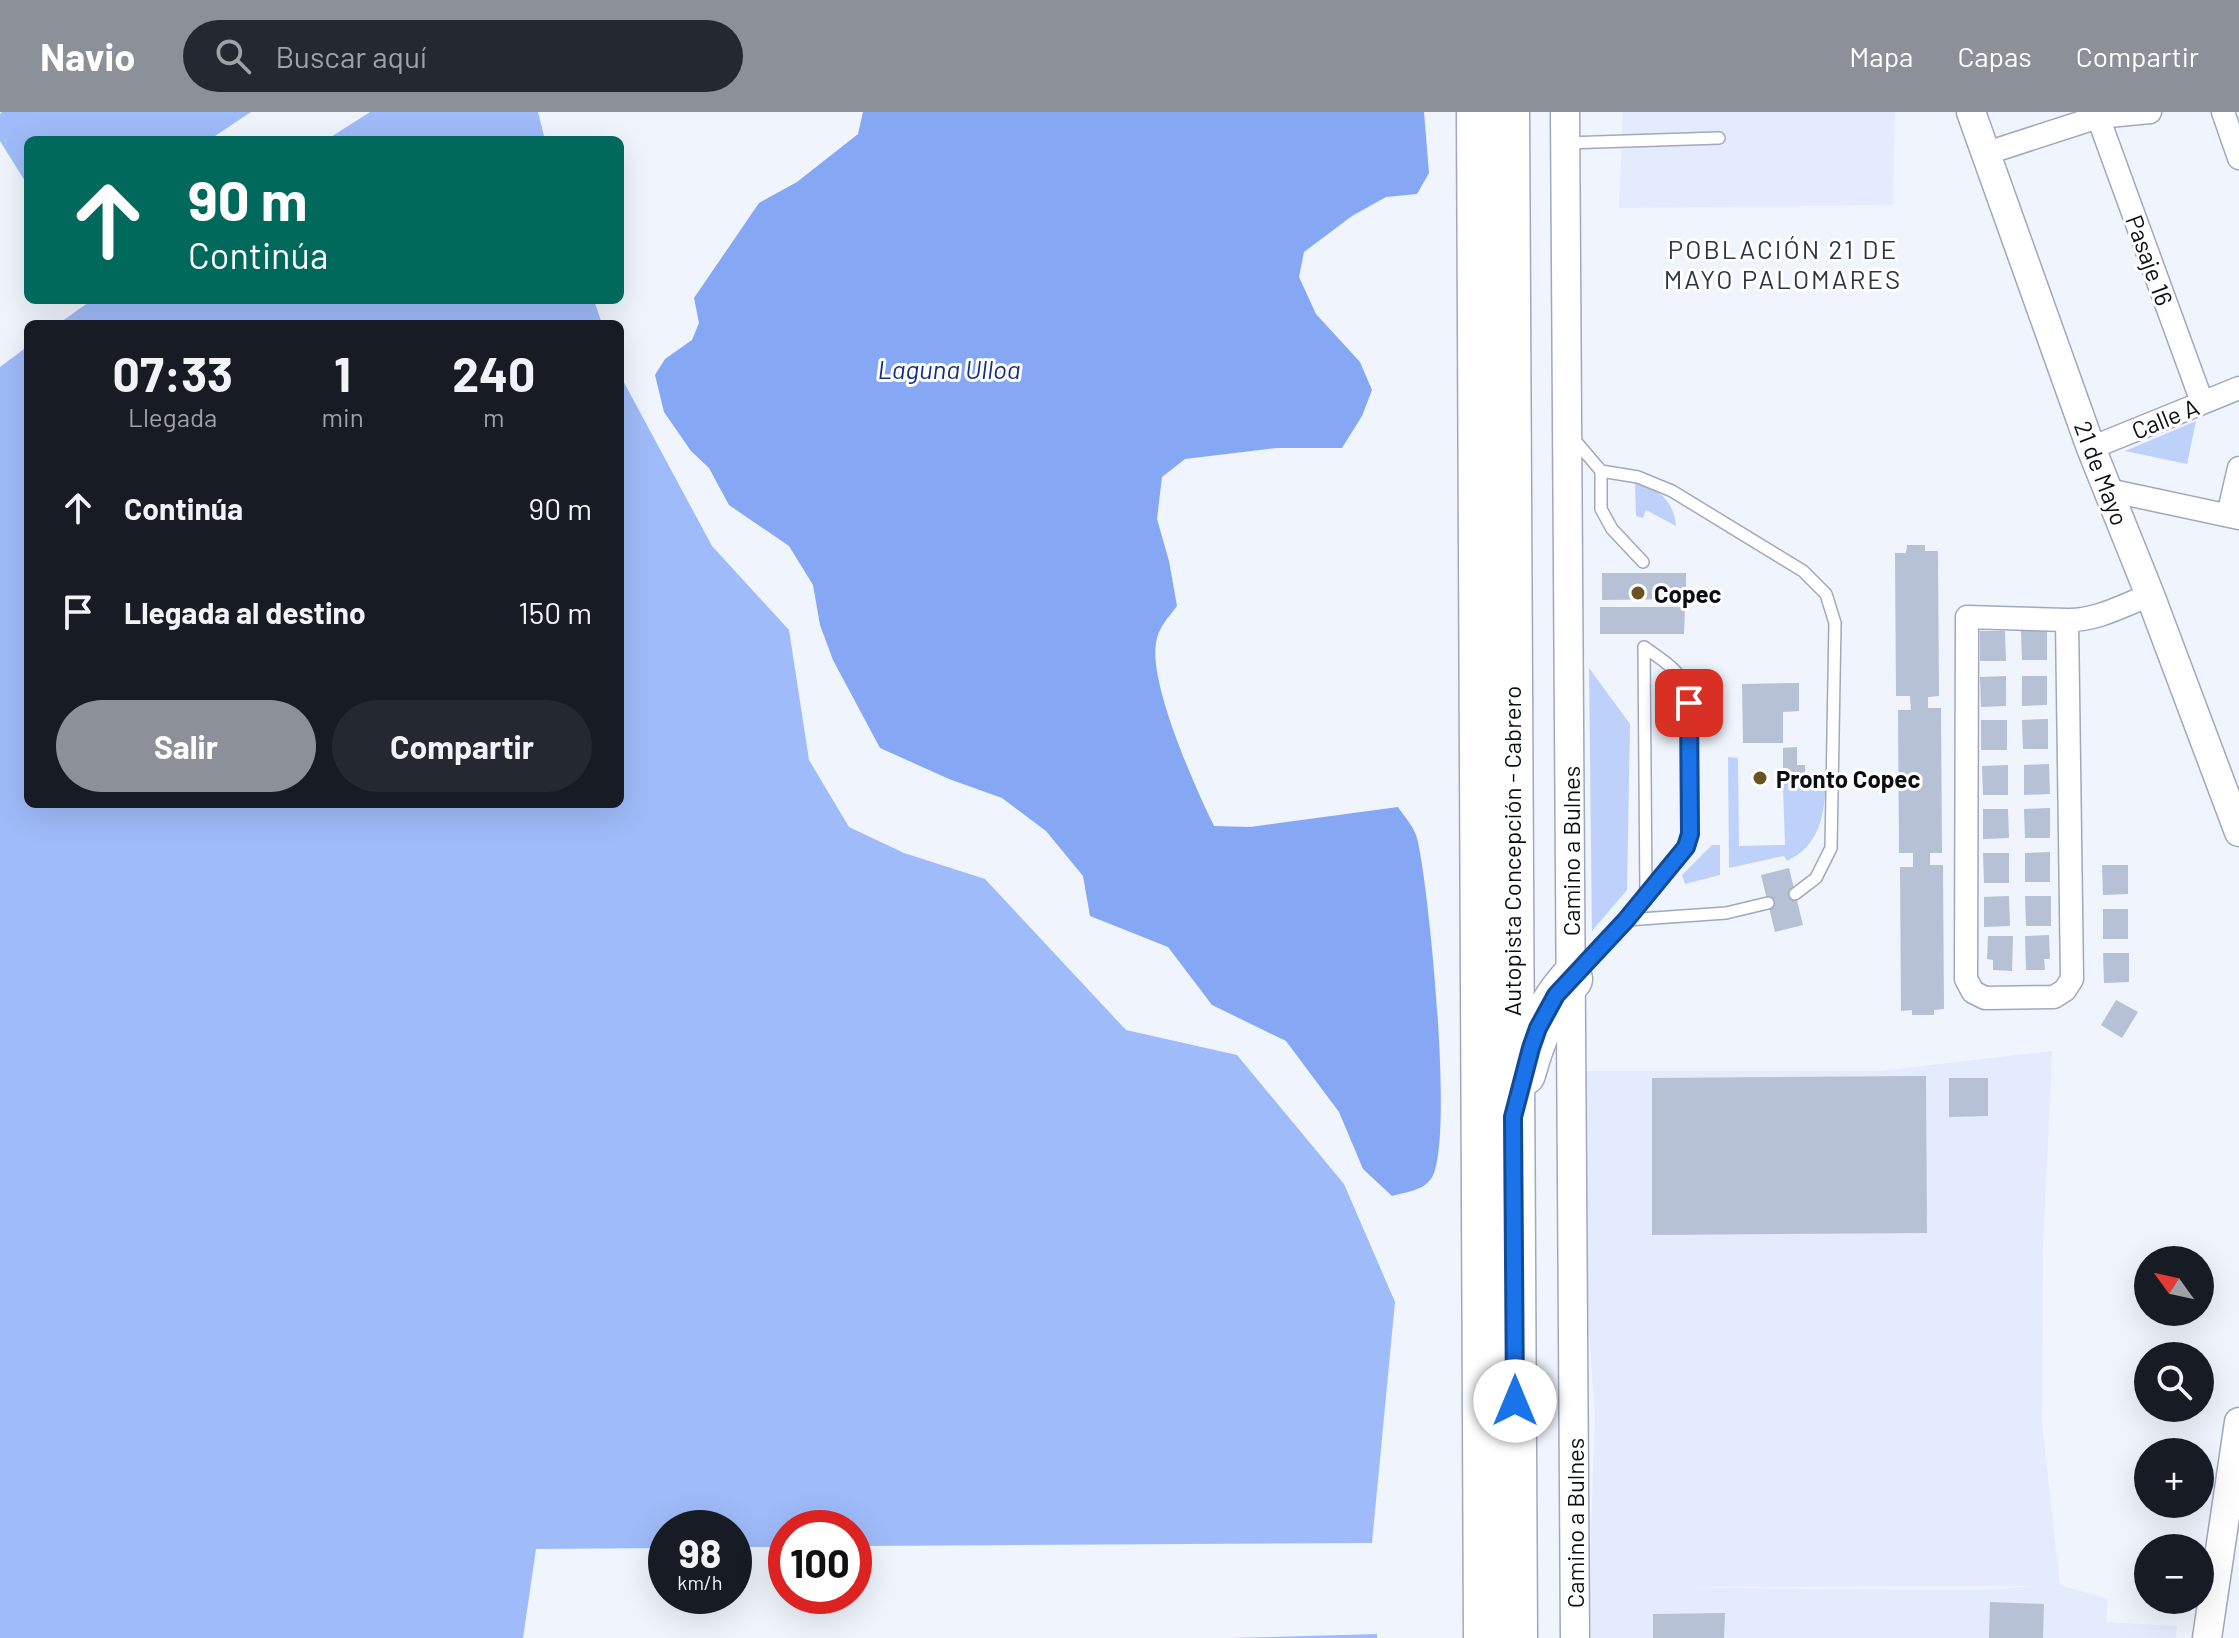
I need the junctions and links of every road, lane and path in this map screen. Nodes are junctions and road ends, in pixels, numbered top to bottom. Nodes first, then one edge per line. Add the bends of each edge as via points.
1 (1478, 112) edge
2 (1508, 112) edge
3 (1565, 112) edge
4 (1971, 112) edge
5 (2150, 112) edge
6 (2223, 112) edge
7 (2098, 117) junction
8 (1719, 138) dead end
9 (1565, 143) junction
10 (1987, 153) junction
11 (2239, 158) edge
12 (2239, 388) edge
13 (2202, 402) junction
14 (1567, 432) junction
15 (2091, 448) junction
16 (2239, 468) edge
17 (1601, 471) junction
18 (2108, 490) junction
19 (2234, 517) edge
20 (1643, 562) dead end
21 (2150, 595) junction
22 (2067, 620) junction
23 (2230, 778) edge
24 (2239, 832) edge
25 (1795, 894) dead end
26 (1646, 897) junction
27 (1768, 903) dead end
28 (1626, 920) junction
29 (1571, 979) junction
30 (1513, 1117) junction
31 (2239, 1422) edge
32 (1485, 1638) edge
33 (1516, 1638) edge
34 (1575, 1638) edge
35 (2207, 1638) edge

1 - 32 highway, Autopista Concepción - Cabrero
2 - 30 highway, Autopista Concepción - Cabrero
3 - 9 street, Camino a Bulnes
4 - 10 street, 21 de Mayo
5 - 7 street
6 - 11 street
7 - 10 street
7 - 13 street, Pasaje 16
8 - 9 lane
9 - 14 street, Camino a Bulnes
10 - 15 street, 21 de Mayo
12 - 13 street, Calle A
13 - 15 street, Calle A
14 - 17 lane
14 - 29 street, Camino a Bulnes
15 - 18 street, 21 de Mayo
16 - 19 street
17 - 20 lane via 1601,509
17 - 25 lane via 1638,477 1672,491 1811,578 1826,594 1835,623 1831,848 1816,878
18 - 19 street
18 - 21 street, 21 de Mayo
21 - 22 street via 2093,617
21 - 23 street, 21 de Mayo
22 - 22 street via 1967,617 1966,979 1973,992 1985,998 2054,997 2072,979
23 - 24 street, 21 de Mayo
26 - 26 lane via 1686,847 1690,819 1686,687 1677,671 1644,647
26 - 28 lane
27 - 28 lane via 1726,913
28 - 29 lane
29 - 30 highway via 1538,1028
29 - 34 street, Camino a Bulnes
30 - 33 highway, Autopista Concepción - Cabrero
31 - 35 street

